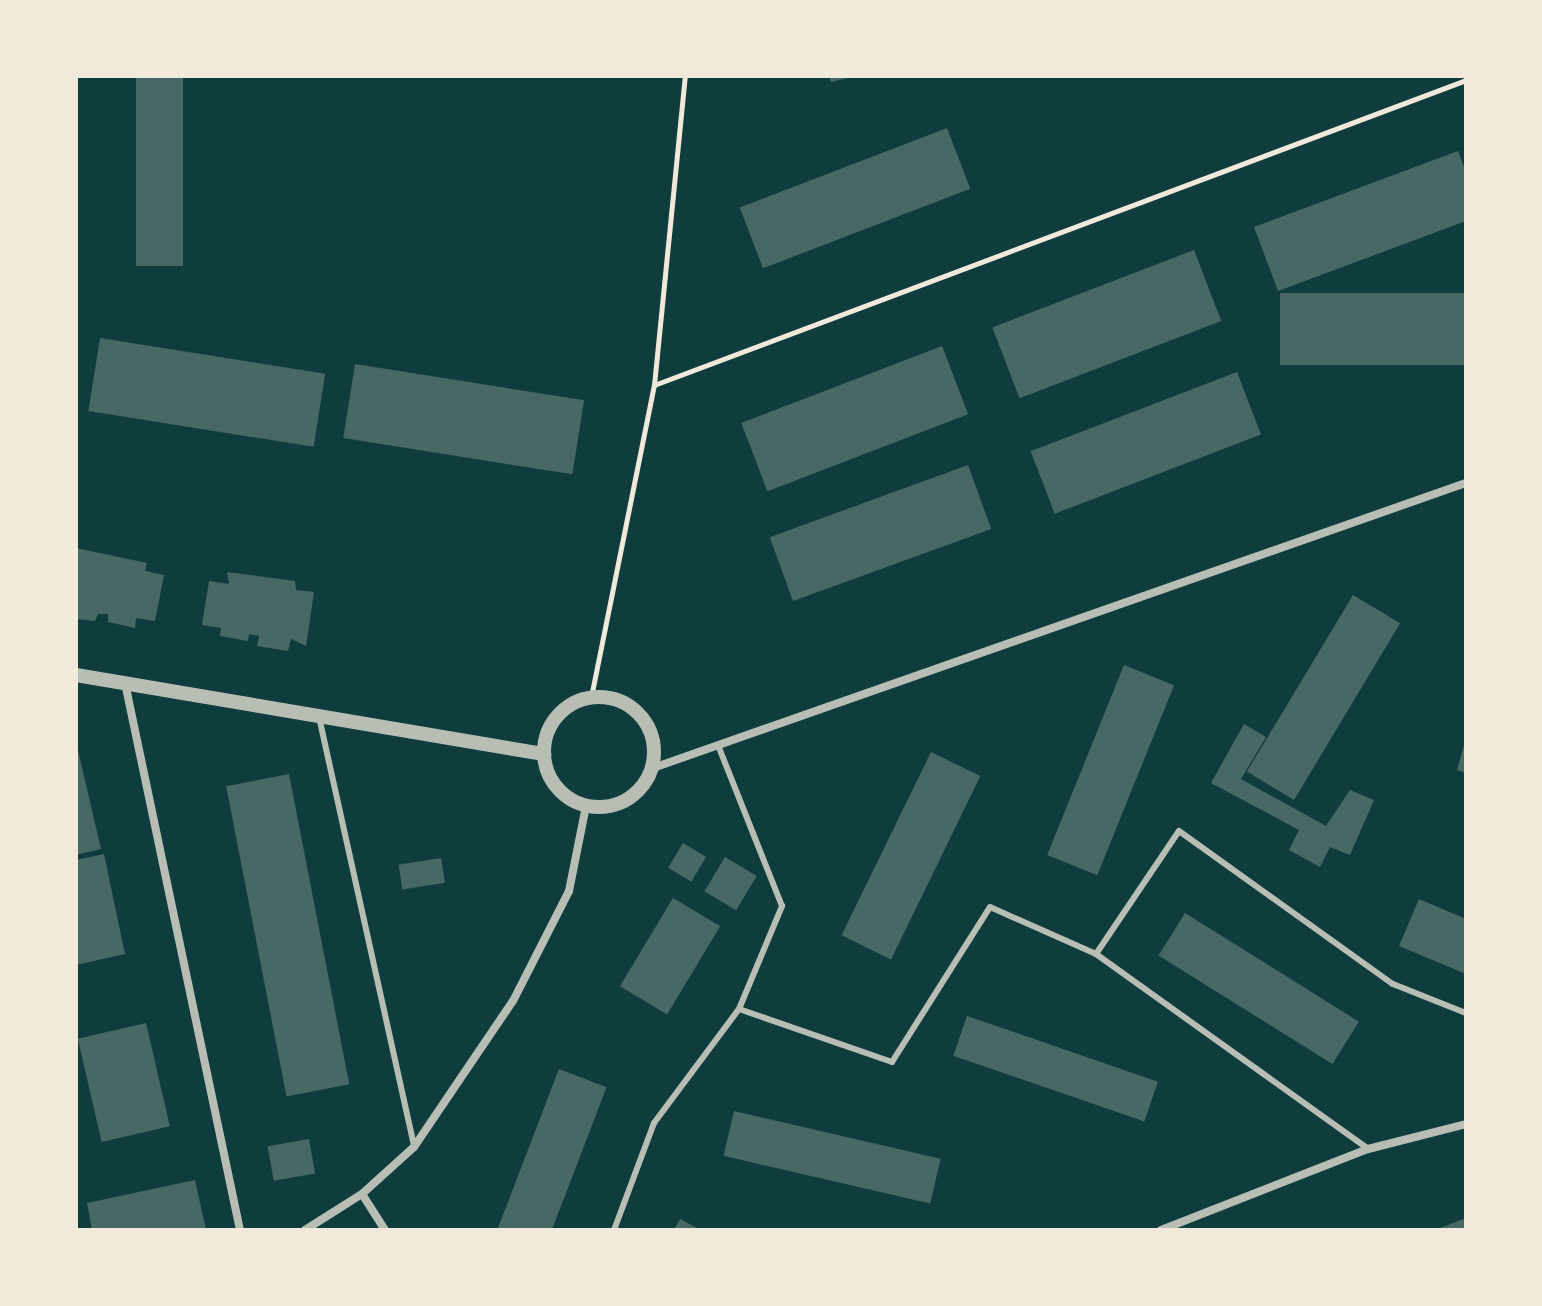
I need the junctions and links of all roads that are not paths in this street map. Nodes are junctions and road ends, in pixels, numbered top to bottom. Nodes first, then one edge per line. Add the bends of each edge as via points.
1 (1466, 483) edge
2 (76, 675) edge
3 (125, 683) junction
4 (319, 716) junction
5 (718, 745) junction
6 (544, 754) junction
7 (653, 768) junction
8 (586, 806) junction
9 (1096, 954) junction
10 (739, 1009) junction
11 (1466, 1013) edge
12 (1466, 1124) edge
13 (414, 1147) junction
14 (1368, 1149) junction
15 (362, 1194) junction
16 (240, 1230) edge
17 (305, 1230) edge
18 (385, 1230) edge
19 (614, 1230) edge
20 (1161, 1230) edge

1 - 5 street
2 - 3 street
3 - 4 street
3 - 16 street
4 - 6 street
4 - 13 lane
5 - 7 street
5 - 10 lane via 782,906
6 - 7 street via 551,723 562,710 591,697 622,701 646,722 653,736
6 - 8 street via 550,777 565,796
7 - 8 street via 646,783 620,804
8 - 13 street via 569,891 513,1001
9 - 10 lane via 990,907 892,1062
9 - 11 lane via 1179,831 1393,984
9 - 14 lane
10 - 19 lane via 654,1123
12 - 14 street
13 - 15 street
14 - 20 street
15 - 17 street
15 - 18 street

